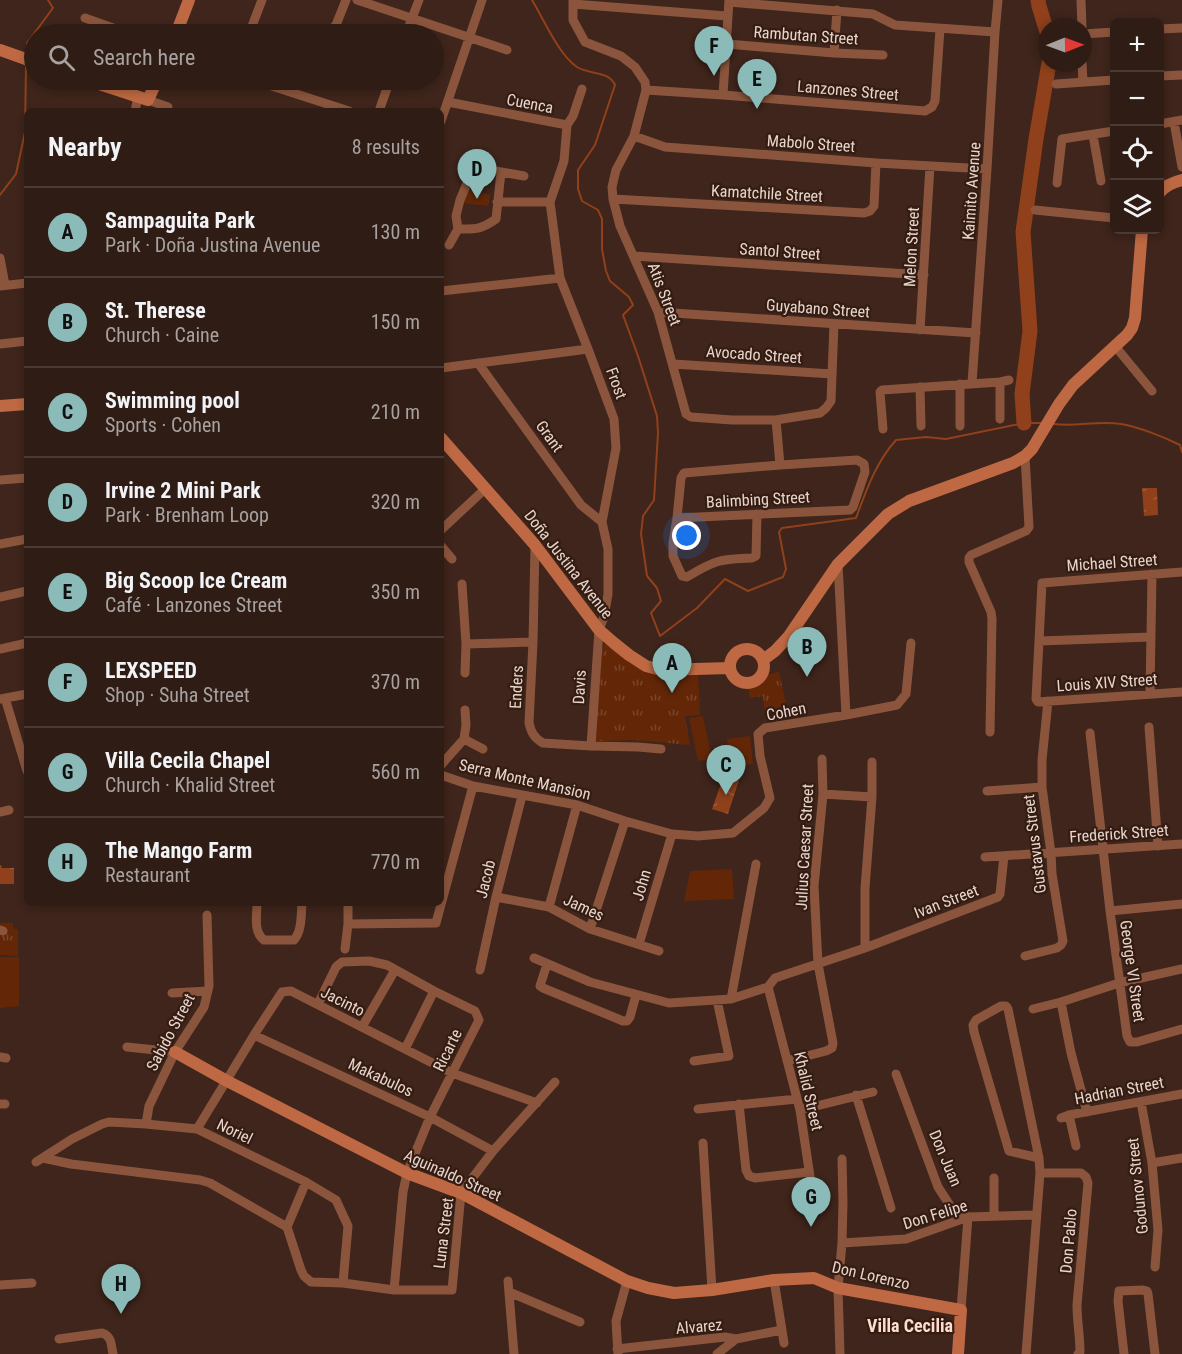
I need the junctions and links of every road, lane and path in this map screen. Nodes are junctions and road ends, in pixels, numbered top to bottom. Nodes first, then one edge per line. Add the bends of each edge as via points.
1 (189, 0) edge
2 (262, 0) edge
3 (346, 0) edge
4 (357, 0) edge
5 (419, 0) edge
6 (482, 0) edge
7 (999, 0) edge
8 (1081, 0) edge
9 (729, 1) edge
10 (573, 2) edge
11 (837, 10) junction
12 (727, 16) junction
13 (85, 18) dead end
14 (412, 18) junction
15 (1082, 18) edge
16 (102, 24) edge
17 (180, 24) edge
18 (253, 24) edge
19 (336, 24) edge
20 (410, 24) edge
21 (430, 24) edge
22 (1182, 28) edge
23 (444, 29) edge
24 (940, 29) junction
25 (1164, 29) edge
26 (995, 32) junction
27 (1110, 32) edge
28 (1092, 33) edge
29 (469, 37) junction
30 (727, 44) junction
31 (0, 50) edge
32 (507, 50) dead end
33 (834, 53) junction
34 (883, 55) dead end
35 (24, 58) edge
36 (1082, 72) edge
37 (1182, 75) edge
38 (1164, 76) edge
39 (1110, 80) edge
40 (1083, 82) junction
41 (1056, 84) dead end
42 (582, 89) dead end
43 (116, 90) edge
44 (150, 90) edge
45 (284, 90) edge
46 (386, 90) edge
47 (646, 90) junction
48 (723, 95) junction
49 (143, 99) junction
50 (448, 102) junction
51 (168, 107) dead end
52 (137, 108) edge
53 (340, 108) edge
54 (380, 108) edge
55 (444, 113) edge
56 (1178, 121) edge
57 (567, 125) junction
58 (1110, 133) edge
59 (1093, 135) junction
60 (634, 136) junction
61 (876, 163) junction
62 (930, 166) junction
63 (1182, 166) edge
64 (987, 169) junction
65 (501, 172) junction
66 (524, 176) dead end
67 (1182, 180) edge
68 (1101, 181) dead end
69 (1057, 183) dead end
70 (1164, 188) edge
71 (613, 199) junction
72 (497, 202) junction
73 (550, 202) junction
74 (1035, 210) dead end
75 (1110, 218) edge
76 (458, 229) junction
77 (1142, 234) edge
78 (449, 245) dead end
79 (633, 256) junction
80 (0, 258) edge
81 (924, 275) junction
82 (560, 278) junction
83 (24, 283) edge
84 (2, 286) edge
85 (444, 291) edge
86 (658, 312) junction
87 (834, 324) junction
88 (920, 330) junction
89 (976, 333) junction
90 (24, 341) edge
91 (0, 344) edge
92 (1115, 346) junction
93 (588, 349) junction
94 (478, 363) junction
95 (673, 364) junction
96 (444, 368) edge
97 (832, 374) junction
98 (960, 384) junction
99 (972, 384) junction
100 (920, 387) junction
101 (1152, 391) dead end
102 (24, 404) edge
103 (0, 406) edge
104 (1000, 419) dead end
105 (776, 420) junction
106 (921, 426) dead end
107 (960, 426) dead end
108 (883, 429) dead end
109 (444, 441) edge
110 (1025, 456) junction
111 (780, 465) junction
112 (24, 478) edge
113 (0, 480) edge
114 (486, 488) junction
115 (756, 514) junction
116 (677, 518) junction
117 (602, 522) junction
118 (444, 527) edge
119 (24, 540) edge
120 (0, 544) edge
121 (535, 545) junction
122 (444, 550) edge
123 (452, 559) dead end
124 (838, 564) junction
125 (1182, 572) edge
126 (1152, 574) junction
127 (462, 584) dead end
128 (24, 592) edge
129 (0, 597) edge
130 (599, 630) junction
131 (1151, 637) junction
132 (1040, 641) junction
133 (533, 642) junction
134 (911, 643) dead end
135 (24, 644) edge
136 (466, 644) junction
137 (0, 649) edge
138 (763, 660) junction
139 (730, 668) junction
140 (465, 673) dead end
141 (1182, 692) edge
142 (1150, 694) junction
143 (24, 695) edge
144 (2, 699) edge
145 (1048, 701) junction
146 (465, 710) dead end
147 (846, 715) junction
148 (1149, 727) dead end
149 (990, 732) dead end
150 (1090, 733) dead end
151 (464, 739) junction
152 (591, 746) junction
153 (483, 749) dead end
154 (661, 749) dead end
155 (822, 759) dead end
156 (24, 762) edge
157 (444, 762) edge
158 (872, 762) dead end
159 (444, 776) edge
160 (473, 786) junction
161 (1042, 787) junction
162 (987, 791) dead end
163 (823, 794) junction
164 (522, 796) junction
165 (872, 797) junction
166 (577, 805) junction
167 (625, 821) junction
168 (672, 834) junction
169 (1182, 844) edge
170 (1158, 846) junction
171 (1103, 850) junction
172 (1051, 853) junction
173 (1004, 856) junction
174 (985, 857) dead end
175 (756, 864) dead end
176 (444, 883) edge
177 (496, 897) junction
178 (1182, 904) edge
179 (257, 906) edge
180 (302, 906) edge
181 (348, 906) edge
182 (439, 906) edge
183 (549, 907) junction
184 (1110, 911) junction
185 (207, 915) dead end
186 (348, 924) junction
187 (590, 928) junction
188 (639, 944) junction
189 (865, 948) junction
190 (345, 950) dead end
191 (659, 951) dead end
192 (1026, 956) dead end
193 (534, 958) dead end
194 (547, 964) junction
195 (818, 964) junction
196 (1182, 969) edge
197 (395, 970) junction
198 (480, 970) dead end
199 (1119, 983) junction
200 (768, 987) junction
201 (208, 991) junction
202 (434, 992) junction
203 (172, 993) dead end
204 (636, 994) junction
205 (731, 999) junction
206 (717, 1000) junction
207 (1061, 1002) junction
208 (318, 1004) junction
209 (1033, 1009) dead end
210 (362, 1027) junction
211 (1182, 1029) edge
212 (254, 1035) junction
213 (127, 1047) dead end
214 (405, 1049) junction
215 (176, 1052) junction
216 (694, 1061) dead end
217 (787, 1061) junction
218 (452, 1074) junction
219 (897, 1074) dead end
220 (227, 1081) junction
221 (555, 1082) dead end
222 (873, 1092) dead end
223 (1182, 1094) edge
224 (856, 1095) junction
225 (797, 1099) junction
226 (1142, 1102) junction
227 (537, 1103) junction
228 (739, 1104) junction
229 (698, 1108) dead end
230 (800, 1110) junction
231 (1087, 1112) junction
232 (430, 1117) junction
233 (146, 1124) junction
234 (197, 1129) junction
235 (703, 1143) dead end
236 (1076, 1146) dead end
237 (493, 1151) junction
238 (1039, 1158) junction
239 (1182, 1158) edge
240 (842, 1159) dead end
241 (1152, 1163) junction
242 (809, 1172) junction
243 (407, 1173) junction
244 (1040, 1173) junction
245 (994, 1178) dead end
246 (306, 1182) junction
247 (461, 1193) junction
248 (814, 1203) dead end
249 (891, 1208) dead end
250 (1036, 1215) junction
251 (968, 1216) junction
252 (994, 1216) junction
253 (287, 1227) junction
254 (842, 1243) junction
255 (1155, 1267) dead end
256 (774, 1280) junction
257 (508, 1281) dead end
258 (627, 1281) junction
259 (32, 1282) dead end
260 (343, 1283) junction
261 (0, 1285) edge
262 (838, 1288) junction
263 (394, 1290) junction
264 (712, 1290) junction
265 (509, 1292) junction
266 (961, 1310) junction
267 (580, 1322) dead end
268 (782, 1330) junction
269 (736, 1338) junction
270 (58, 1340) dead end
271 (784, 1343) dead end
272 (618, 1352) edge
273 (113, 1354) edge
274 (514, 1354) edge
275 (717, 1354) edge
276 (840, 1354) edge
277 (958, 1354) edge
278 (1026, 1354) edge
279 (1078, 1354) edge
280 (1124, 1354) edge
281 (1154, 1354) edge

1 - 17 street
2 - 18 street
3 - 19 street
4 - 14 street
5 - 14 street
6 - 29 street
7 - 26 street, Kaimito Avenue
8 - 15 street
9 - 11 street
9 - 12 street
10 - 12 street
10 - 47 street via 573,20 585,42 621,56 635,67
11 - 24 street via 873,14 895,25
11 - 33 street
12 - 30 street
13 - 16 street
14 - 20 street
14 - 21 street
22 - 25 street
23 - 29 street
24 - 26 street
24 - 48 street, Lanzones Street via 935,101 926,111
26 - 64 street, Kaimito Avenue
27 - 28 street
29 - 32 street
29 - 50 street
30 - 33 street, Rambutan Street
30 - 48 street
31 - 35 street
33 - 34 street, Rambutan Street
36 - 40 street
37 - 38 street
39 - 40 street
40 - 41 street
42 - 57 street, Cuenca
43 - 49 street
44 - 49 street
45 - 53 street
46 - 54 street
47 - 48 street, Lanzones Street
47 - 60 street, Atis Street
49 - 51 street
49 - 52 street
50 - 55 street
50 - 57 street, Cuenca
56 - 63 street
57 - 73 street via 564,161
58 - 59 street
59 - 68 street
59 - 69 street via 1062,140
60 - 61 street, Mabolo Street via 665,147
60 - 71 street, Atis Street via 616,170
61 - 62 street, Mabolo Street
61 - 71 street, Kamatchile Street via 874,206 864,213
62 - 64 street, Mabolo Street
62 - 81 street, Melon Street
64 - 89 street, Kaimito Avenue
65 - 66 street
65 - 72 street
65 - 76 street via 473,169 456,216
67 - 70 street
71 - 79 street, Atis Street
72 - 73 street
72 - 76 street via 496,219 484,228
73 - 82 street, Frost
74 - 75 street
76 - 78 street
77 - 92 street via 1136,318
79 - 81 street, Santol Street
79 - 86 street, Atis Street
80 - 84 street
81 - 88 street, Melon Street
82 - 85 street
82 - 93 street, Frost
83 - 84 street
86 - 87 street, Guyabano Street
86 - 95 street, Atis Street
87 - 88 street, Guyabano Street
87 - 97 street, Atis Street
88 - 89 street, Guyabano Street
89 - 99 street, Kaimito Avenue
90 - 91 street
92 - 101 street
92 - 110 street via 1073,385
93 - 94 street
93 - 117 street, Frost via 614,419 616,448
94 - 96 street
94 - 117 street, Grant via 581,505
95 - 97 street, Avocado Street
95 - 105 street, Atis Street via 688,416
97 - 105 street, Atis Street via 831,401 820,413
98 - 99 street
98 - 100 street
98 - 107 street
99 - 104 street via 1005,381
100 - 106 street
100 - 108 street via 881,391
102 - 103 street
105 - 111 street, Balimbing Street
109 - 114 street, Doña Justina Avenue
110 - 124 street via 909,501 888,514
110 - 149 street via 1029,527 969,558 992,619
111 - 115 street, Balimbing Street via 857,459 864,464 865,472 850,510
111 - 116 street, Balimbing Street via 684,473
112 - 113 street
114 - 118 street
114 - 121 street, Doña Justina Avenue
115 - 116 street, Balimbing Street
115 - 116 street via 756,556 717,561 687,577 682,576 673,556
117 - 130 street, Frost via 608,549 609,594
119 - 120 street
121 - 130 street, Doña Justina Avenue
121 - 133 street, Enders
122 - 123 street
124 - 138 street via 789,636
124 - 147 street
125 - 126 street, Michael Street
126 - 131 street
126 - 132 street, Michael Street via 1044,582
127 - 136 street
128 - 129 street
130 - 139 street, Doña Justina Avenue via 646,666 661,670
130 - 152 street, Davis
131 - 132 street
131 - 142 street
132 - 145 street, Louis XIV Street via 1036,699
133 - 136 street
133 - 152 street, Enders via 531,732 543,743
134 - 147 street, Cohen via 906,694 897,705
135 - 137 street
136 - 140 street
138 - 139 street via 756,651 744,649 734,656
138 - 139 street via 760,676 751,682 735,678
141 - 142 street, Louis XIV Street
142 - 145 street, Louis XIV Street
143 - 144 street
144 - 156 street
145 - 161 street, Gustavus Street
146 - 151 street
147 - 168 street, Cohen via 765,728 758,734 770,798 764,808 733,833
148 - 170 street
150 - 171 street, George VI Street
151 - 153 street
151 - 157 street
152 - 154 street, Enders
155 - 163 street, Julius Caesar Street
158 - 165 street
159 - 160 street, Serra Monte Mansion
160 - 164 street, Serra Monte Mansion
160 - 176 street
161 - 162 street
161 - 172 street, Gustavus Street
163 - 165 street
163 - 195 street, Julius Caesar Street via 814,886
164 - 166 street, Serra Monte Mansion
164 - 177 street, Jacob
165 - 189 street
166 - 167 street, Serra Monte Mansion
166 - 183 street
167 - 168 street, Serra Monte Mansion
167 - 187 street
168 - 188 street, John
169 - 170 street, Frederick Street
170 - 171 street, Frederick Street
171 - 172 street, Frederick Street
171 - 184 street, George VI Street
172 - 173 street, Frederick Street
172 - 192 street, Gustavus Street via 1063,941 1057,948
173 - 174 street, Frederick Street
173 - 189 street, Ivan Street via 998,897
175 - 205 street
177 - 183 street, James
177 - 198 street, Jacob
178 - 184 street
179 - 180 street via 260,937 294,940
181 - 186 street
182 - 186 street via 436,923
183 - 187 street, James
184 - 199 street, George VI Street
185 - 201 street, Sabido Street
186 - 190 street
187 - 188 street, James
188 - 191 street, James
189 - 195 street
193 - 194 street
194 - 204 street via 590,982
194 - 204 street via 540,986 623,1021 630,1017
195 - 200 street via 775,978
195 - 217 street, Julius Caesar Street via 832,1048
196 - 199 street
197 - 202 street, Ricarte
197 - 208 street, Ricarte via 369,961 342,962
197 - 210 street
199 - 207 street
199 - 211 street, George VI Street via 1130,1042
200 - 205 street
200 - 217 street, Khalid Street
201 - 203 street
201 - 215 street, Sabido Street via 204,1007
202 - 214 street
202 - 218 street, Ricarte via 475,1011 478,1020
204 - 206 street via 669,1004
205 - 206 street
206 - 216 street via 729,1056
207 - 209 street
207 - 231 street
208 - 210 street, Jacinto
208 - 212 street, Jacinto via 291,991 282,992
210 - 214 street, Jacinto
212 - 220 street, Jacinto
212 - 232 street, Makabulos
213 - 215 street, Aguinaldo Street
214 - 218 street, Jacinto
215 - 220 street, Aguinaldo Street
215 - 233 street, Sabido Street via 149,1106
217 - 225 street, Khalid Street
218 - 227 street, Jacinto
218 - 232 street, Ricarte
219 - 251 street, Don Juan via 938,1187 951,1208
220 - 234 street, Jacinto
220 - 243 street, Aguinaldo Street
221 - 227 street, Luna Street
222 - 224 street
223 - 226 street, Hadrian Street
224 - 230 street
224 - 249 street
225 - 228 street
225 - 230 street, Khalid Street
226 - 231 street, Hadrian Street
226 - 241 street, Godunov Street
227 - 237 street, Luna Street
228 - 229 street
228 - 242 street via 749,1176
230 - 242 street, Khalid Street
231 - 236 street, Hadrian Street via 1065,1116
232 - 237 street, Makabulos
232 - 243 street, Ricarte
233 - 234 street, Noriel
233 - 253 street, Noriel via 102,1124 40,1160 200,1180
234 - 246 street, Noriel
235 - 264 street
237 - 247 street, Luna Street
238 - 238 street via 1008,1009 1001,1006 976,1020 974,1032 1009,1150
238 - 244 street
239 - 241 street
240 - 254 street
241 - 255 street, Godunov Street via 1158,1230
242 - 248 street, Khalid Street
243 - 247 street, Aguinaldo Street
243 - 263 street, Ricarte
244 - 250 street
244 - 279 street, Don Pablo via 1081,1173 1088,1183 1077,1317
245 - 252 street
246 - 253 street
246 - 260 street, Noriel via 336,1200 348,1226
247 - 258 street, Aguinaldo Street
247 - 263 street, Luna Street via 452,1290
250 - 252 street, Don Felipe
250 - 278 street
251 - 252 street, Don Felipe
251 - 254 street, Don Felipe via 906,1239
251 - 266 street
253 - 260 street, Luna Street via 304,1276 311,1282
254 - 262 street
256 - 262 street, Don Lorenzo via 814,1278
256 - 264 street, Aguinaldo Street
256 - 268 street
257 - 265 street
258 - 264 street, Aguinaldo Street via 674,1293
258 - 272 street via 616,1321
259 - 261 street
260 - 263 street, Luna Street
262 - 266 street, Don Lorenzo
262 - 276 street
265 - 267 street
265 - 274 street
266 - 277 street
268 - 269 street, Alvarez
268 - 271 street
269 - 272 street, Alvarez
269 - 275 street
270 - 273 street via 107,1334
280 - 281 street via 1119,1291 1143,1290 1148,1294

